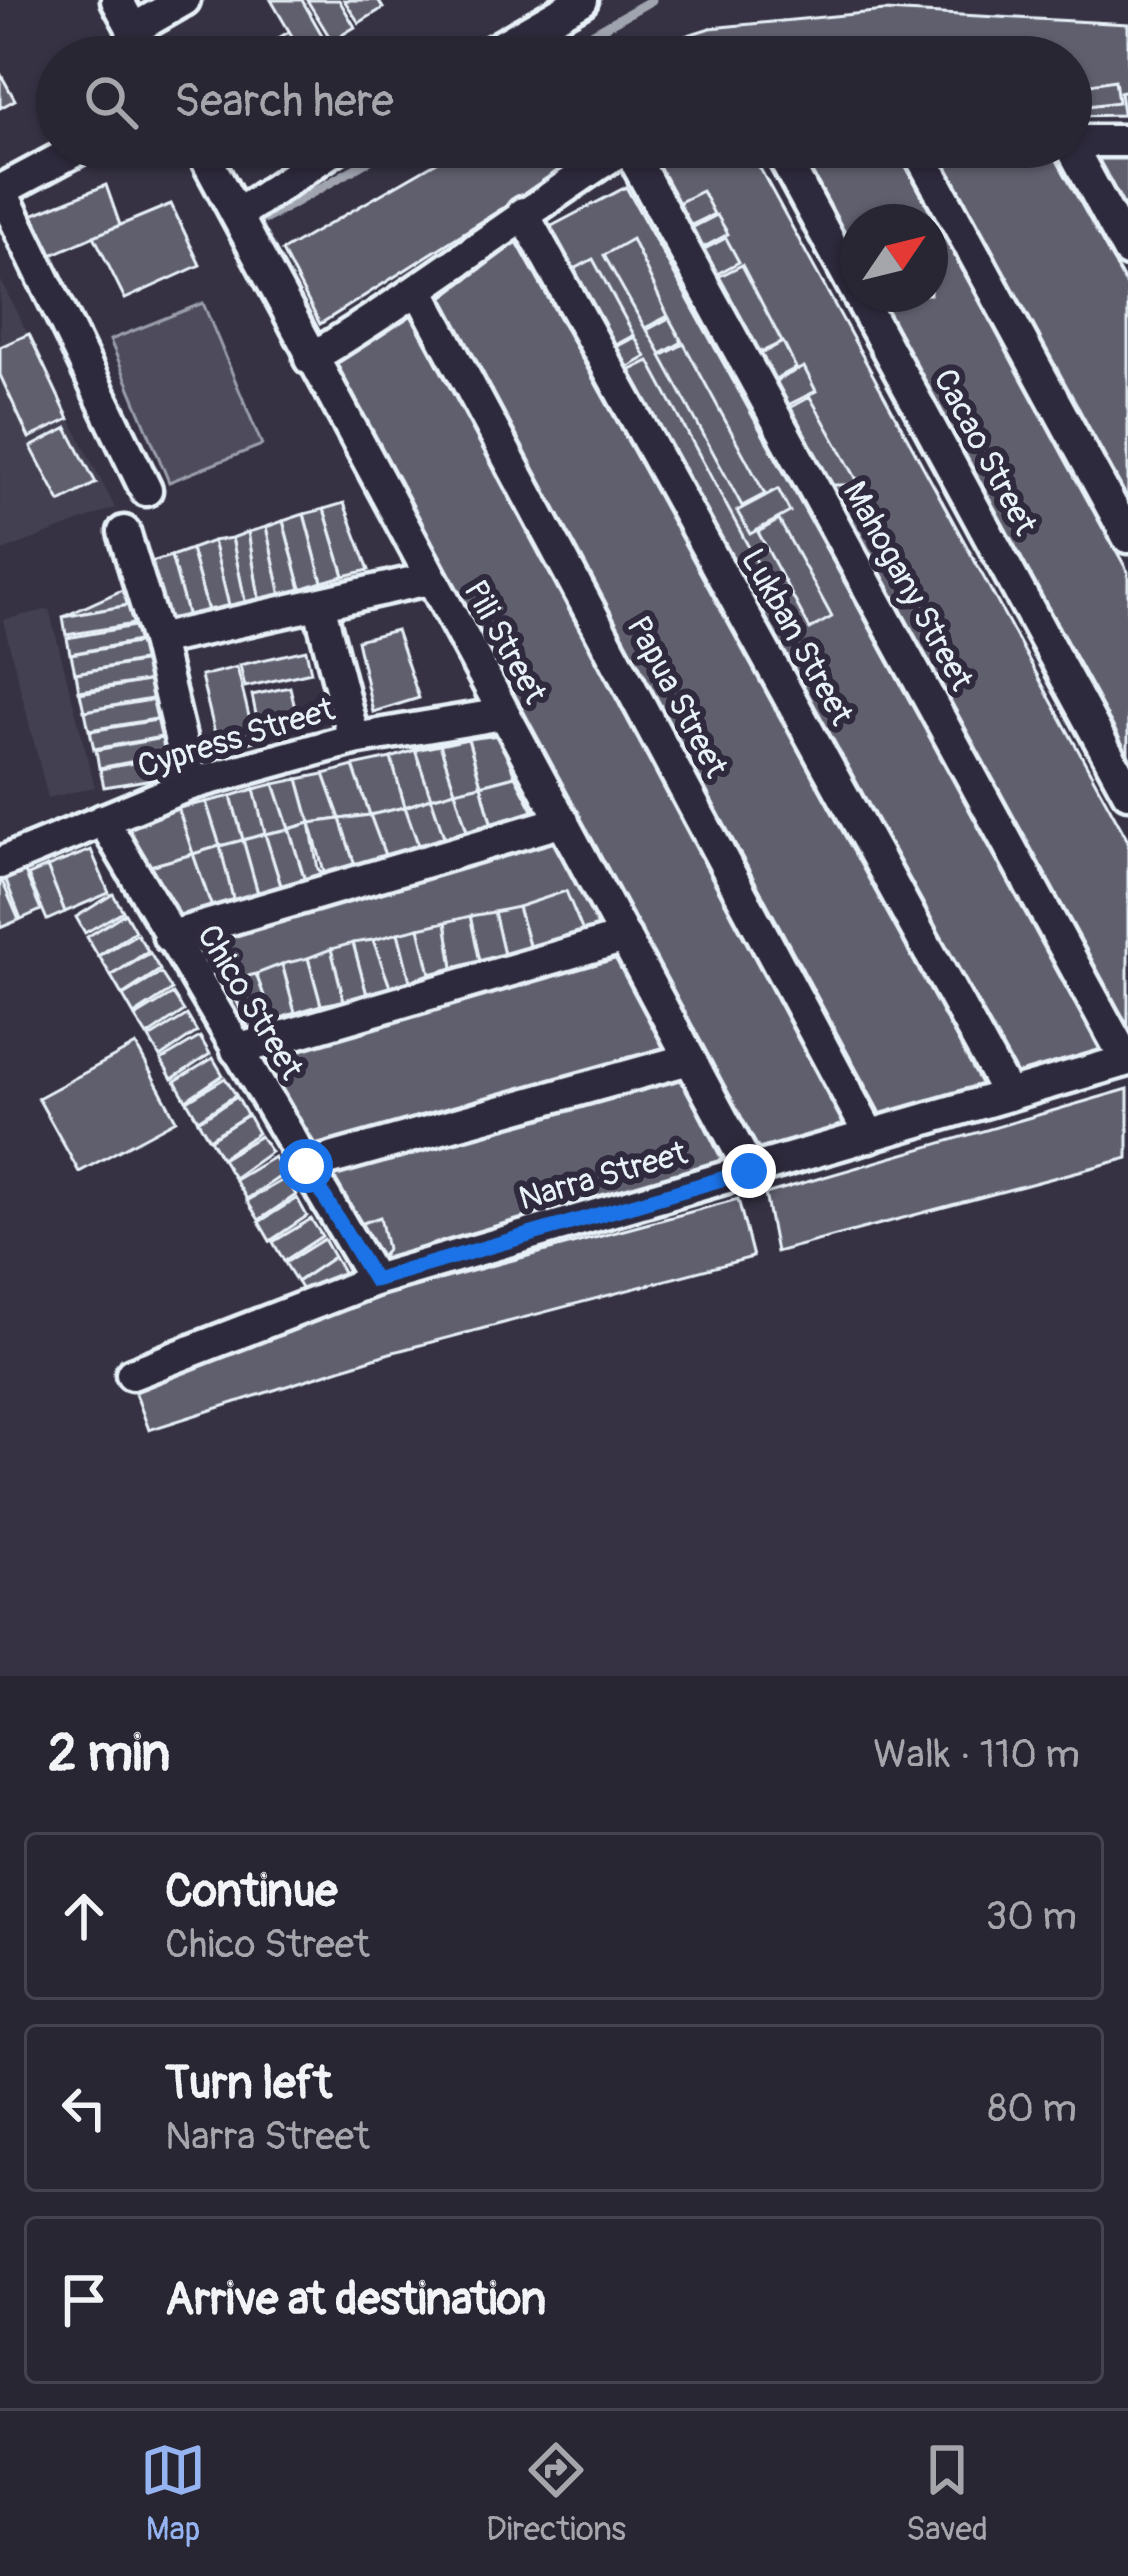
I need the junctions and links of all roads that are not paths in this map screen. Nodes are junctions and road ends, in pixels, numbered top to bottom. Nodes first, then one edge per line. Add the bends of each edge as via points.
1 (117, 0) edge
2 (184, 0) edge
3 (582, 0) edge
4 (132, 30) junction
5 (136, 36) edge
6 (519, 36) edge
7 (1128, 141) edge
8 (1092, 143) edge
9 (43, 168) edge
10 (211, 168) edge
11 (306, 168) edge
12 (593, 168) edge
13 (638, 168) edge
14 (789, 168) edge
15 (927, 168) edge
16 (1084, 168) edge
17 (1, 191) edge
18 (523, 213) junction
19 (237, 215) junction
20 (1128, 251) edge
21 (420, 293) junction
22 (310, 359) junction
23 (146, 490) dead end
24 (124, 532) dead end
25 (1128, 537) edge
26 (428, 579) junction
27 (319, 604) junction
28 (157, 640) junction
29 (503, 714) junction
30 (354, 739) junction
31 (191, 784) junction
32 (1128, 792) edge
33 (103, 820) junction
34 (563, 821) junction
35 (0, 863) edge
36 (169, 937) junction
37 (625, 937) junction
38 (237, 1049) junction
39 (688, 1059) junction
40 (1127, 1060) edge
41 (1008, 1095) junction
42 (871, 1136) junction
43 (306, 1166) junction
44 (749, 1171) junction
45 (374, 1280) junction
46 (132, 1374) dead end

1 - 4 street
2 - 4 street
3 - 6 street
4 - 5 street
7 - 8 street
9 - 17 street
10 - 19 street, Pili Street
11 - 19 street
12 - 18 street
13 - 40 street, Mahogany Street
14 - 32 street, Cacao Street
15 - 25 street
16 - 20 street
17 - 23 street
18 - 21 street
18 - 41 street, Lukban Street
19 - 22 street, Pili Street
21 - 22 street
21 - 42 street, Papua Street
22 - 26 street, Pili Street
24 - 28 street
26 - 27 street
26 - 29 street, Pili Street
27 - 28 street
27 - 30 street
28 - 31 street
29 - 30 street, Cypress Street
29 - 34 street, Pili Street
30 - 31 street, Cypress Street
31 - 33 street, Cypress Street
33 - 35 street, Cypress Street
33 - 36 street, Chico Street
34 - 36 street
34 - 37 street, Pili Street
36 - 38 street, Chico Street
37 - 38 street
37 - 39 street, Pili Street
38 - 43 street, Chico Street
39 - 43 street
39 - 44 street, Pili Street
40 - 41 street, Narra Street
41 - 42 street, Narra Street
42 - 44 street, Narra Street
43 - 45 street, Chico Street
44 - 45 street, Narra Street
45 - 46 street, Narra Street

